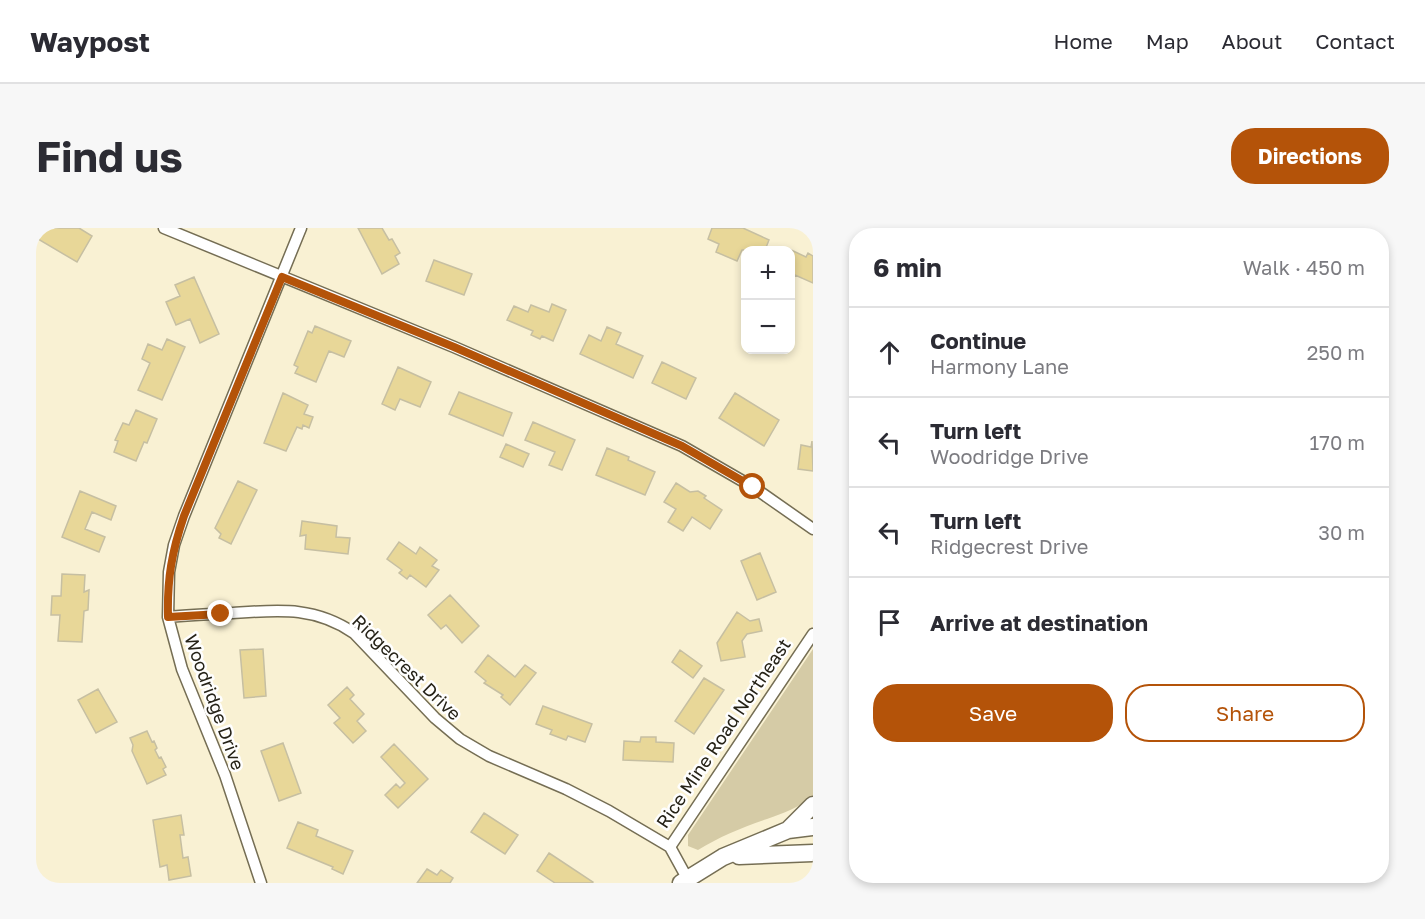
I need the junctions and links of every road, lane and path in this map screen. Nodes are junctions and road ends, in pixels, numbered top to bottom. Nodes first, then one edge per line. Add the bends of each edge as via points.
1 (164, 228) edge
2 (301, 228) edge
3 (282, 277) junction
4 (813, 529) edge
5 (168, 617) junction
6 (813, 634) edge
7 (813, 805) edge
8 (813, 827) edge
9 (788, 830) junction
10 (670, 847) junction
11 (813, 853) edge
12 (723, 858) junction
13 (684, 881) edge
14 (261, 883) edge

1 - 3 street
2 - 3 street, Woodridge Drive
3 - 4 street via 682,446 753,487
3 - 5 street, Woodridge Drive via 174,545
5 - 10 street, Ridgecrest Drive via 290,610 340,624 354,633 460,739 601,807
5 - 14 street, Woodridge Drive via 182,669 225,776
6 - 10 street, Rice Mine Road Northeast
7 - 9 main road
8 - 9 main road
9 - 12 main road
10 - 13 street, Rice Mine Road Northeast
11 - 12 main road
12 - 13 main road

